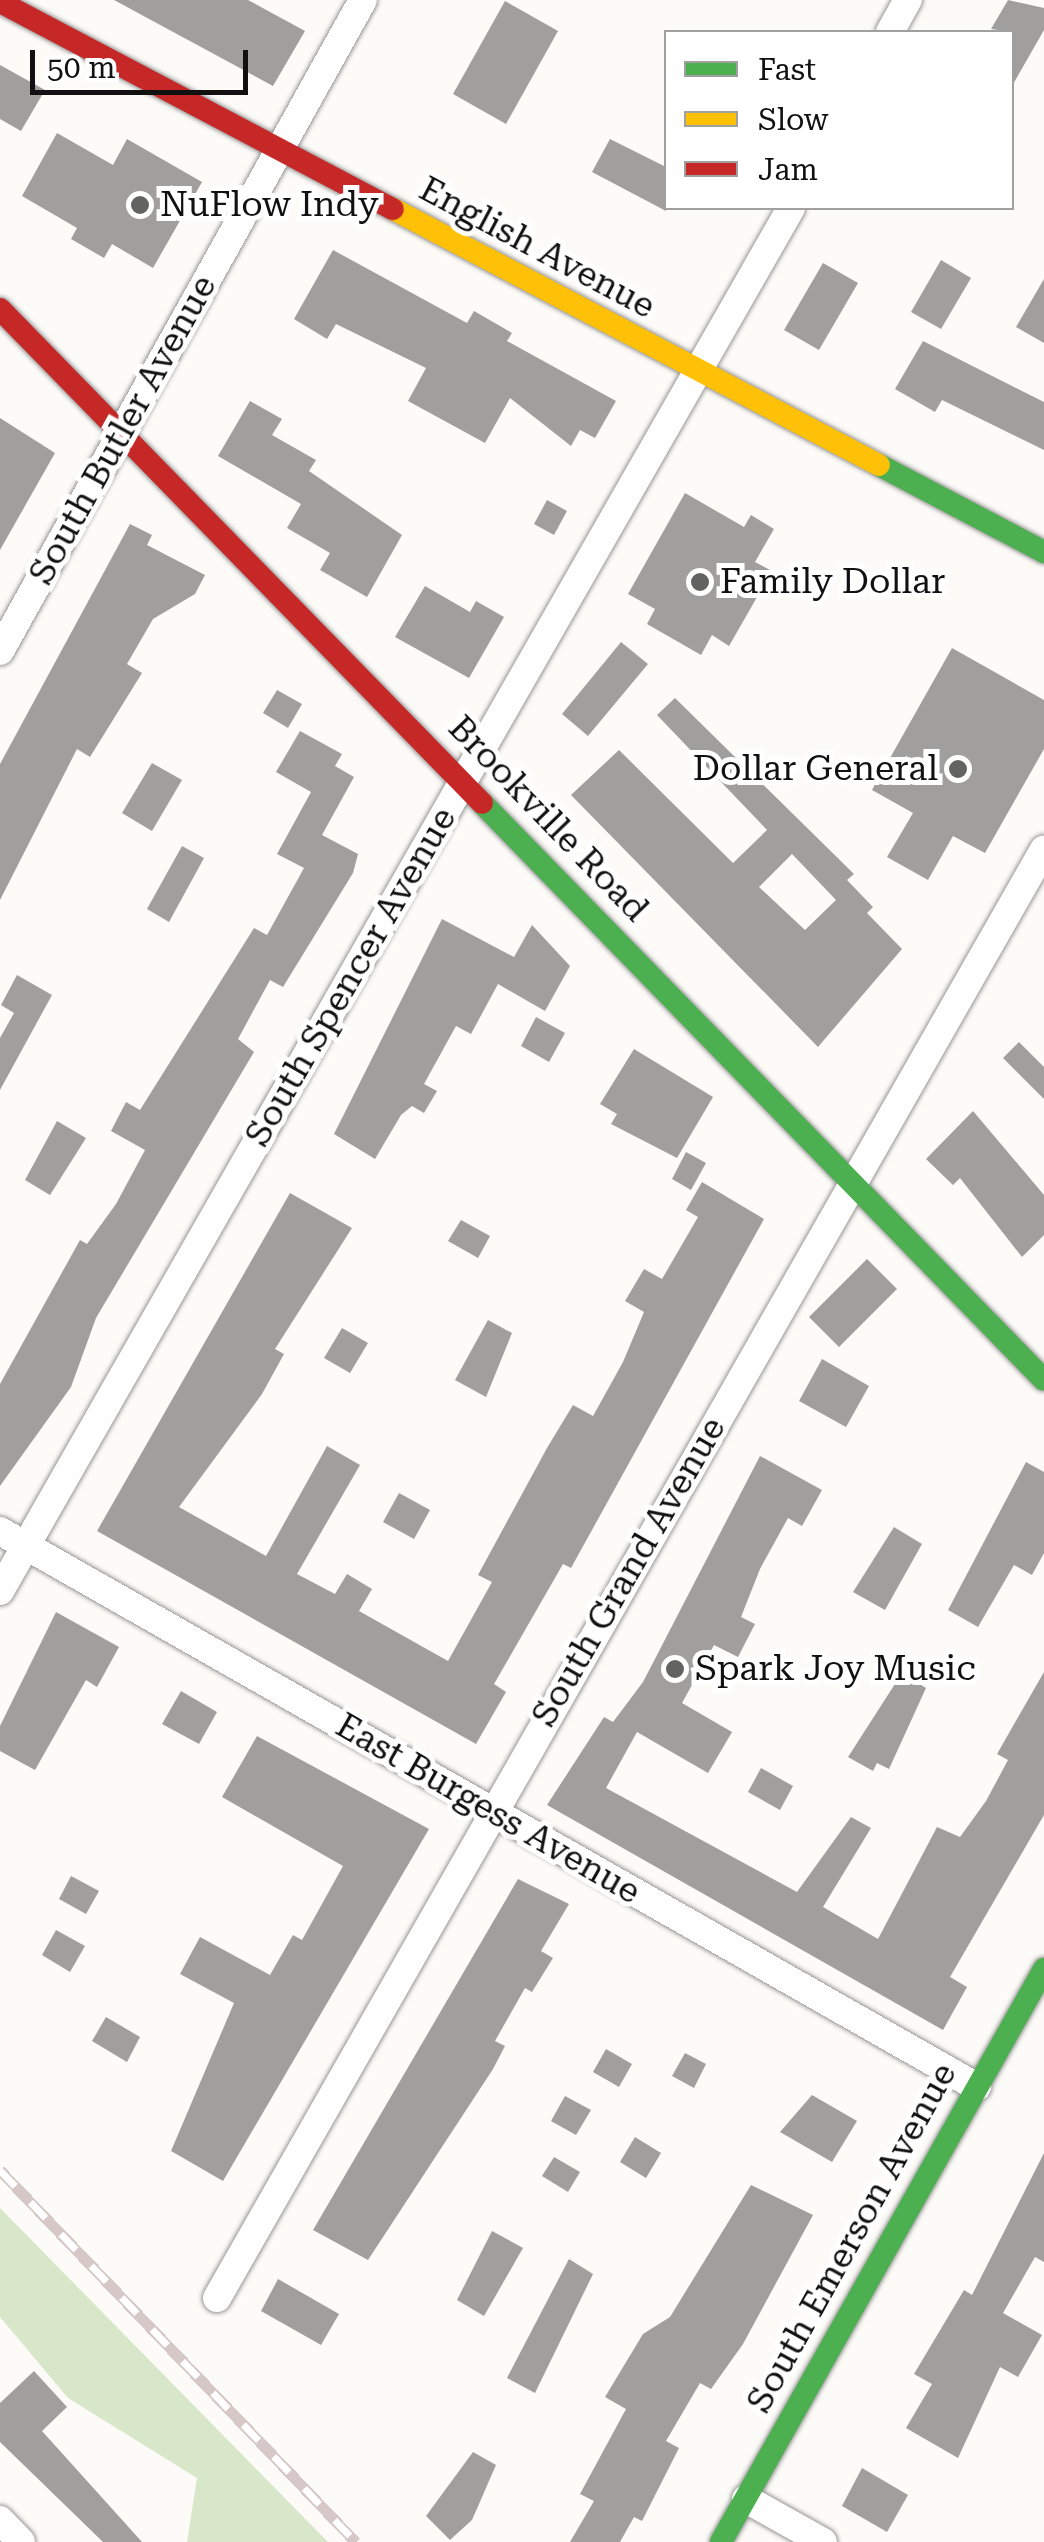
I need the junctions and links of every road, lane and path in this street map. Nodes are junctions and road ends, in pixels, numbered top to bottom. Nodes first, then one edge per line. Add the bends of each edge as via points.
1 (363, 0) edge
2 (908, 0) edge
3 (0, 2) edge
4 (891, 30) edge
5 (278, 151) junction
6 (790, 210) edge
7 (0, 309) edge
8 (698, 372) junction
9 (123, 434) junction
10 (1044, 552) edge
11 (0, 651) edge
12 (463, 781) junction
13 (1044, 848) edge
14 (852, 1181) junction
15 (1044, 1380) edge
16 (0, 1531) edge
17 (26, 1546) junction
18 (0, 1591) edge
19 (493, 1812) junction
20 (1044, 1969) edge
21 (977, 2086) junction
22 (217, 2298) dead end
23 (746, 2499) junction
24 (0, 2520) edge
25 (21, 2542) edge
26 (721, 2542) edge
27 (823, 2542) edge

1 - 5 street, South Butler Avenue
2 - 4 street
3 - 5 main road, English Avenue
5 - 8 main road, English Avenue
5 - 9 street, South Butler Avenue
6 - 8 street, South Spencer Avenue
7 - 9 main road, Brookville Road
8 - 10 main road, English Avenue
8 - 12 street, South Spencer Avenue
9 - 11 street, South Butler Avenue
9 - 12 main road, Brookville Road
12 - 14 main road, Brookville Road
12 - 17 street, South Spencer Avenue
13 - 14 street, South Grand Avenue
14 - 15 main road, Brookville Road
14 - 19 street, South Grand Avenue
16 - 17 street, East Burgess Avenue
17 - 18 street, South Spencer Avenue
17 - 19 street, East Burgess Avenue
19 - 21 street, East Burgess Avenue
19 - 22 street, South Grand Avenue
20 - 21 main road, South Emerson Avenue
21 - 23 main road, South Emerson Avenue
23 - 26 main road, South Emerson Avenue
23 - 27 street
24 - 25 street

